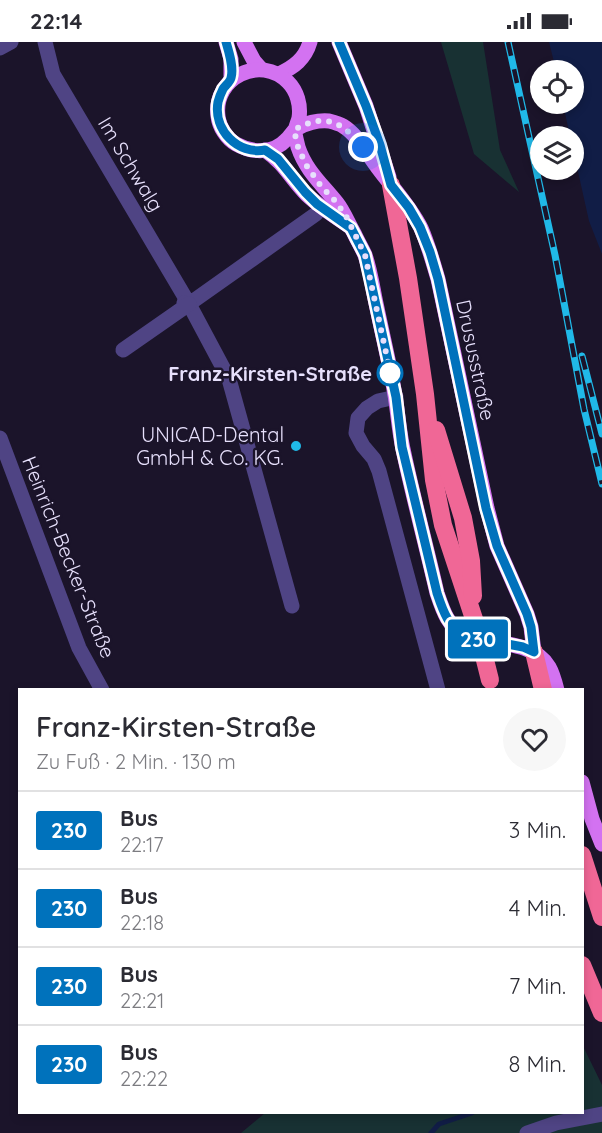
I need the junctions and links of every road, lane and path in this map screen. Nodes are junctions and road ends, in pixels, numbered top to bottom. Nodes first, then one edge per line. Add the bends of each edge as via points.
1 (11, 42) edge
2 (45, 42) edge
3 (226, 42) edge
4 (244, 42) edge
5 (310, 42) edge
6 (339, 42) edge
7 (0, 48) edge
8 (261, 69) junction
9 (279, 75) junction
10 (231, 79) junction
11 (294, 130) junction
12 (265, 150) junction
13 (391, 185) junction
14 (316, 214) dead end
15 (351, 228) junction
16 (187, 303) junction
17 (123, 351) dead end
18 (396, 397) junction
19 (0, 438) edge
20 (292, 606) dead end
21 (534, 652) junction
22 (491, 685) edge
23 (101, 688) edge
24 (437, 688) edge
25 (543, 688) edge
26 (556, 688) edge
27 (584, 789) edge
28 (602, 844) edge
29 (584, 861) edge
30 (602, 917) edge
31 (584, 970) edge
32 (602, 1013) edge
33 (602, 1114) edge
34 (527, 1133) edge

1 - 7 street
2 - 16 street, Im Schwalg via 53,75
3 - 10 main road
4 - 8 main road
5 - 9 main road via 298,63
6 - 13 main road, Drususstraße via 366,106
8 - 9 main road
8 - 10 main road via 242,72
9 - 11 main road via 296,93 299,118
10 - 12 main road via 218,104 223,131 245,149
11 - 12 main road via 285,141
11 - 13 main road via 314,122 329,121 343,126
11 - 15 main road via 306,165 337,203
12 - 15 main road via 278,159 317,204
13 - 21 main road, Drususstraße via 409,208 430,252 486,508 497,546 527,614
13 - 22 highway, bridge via 425,394 434,480 443,525 474,615
14 - 16 street
15 - 18 main road via 365,255
16 - 17 street
16 - 20 street, Im Schwalg via 229,379
18 - 21 main road via 402,447 444,614 466,636
18 - 24 street via 367,408 358,418 357,433 379,471
19 - 23 street, Heinrich-Becker-Straße via 79,648
21 - 25 highway
21 - 26 main road, Drususstraße via 549,666
27 - 28 main road
29 - 30 highway
31 - 32 highway
33 - 34 street

